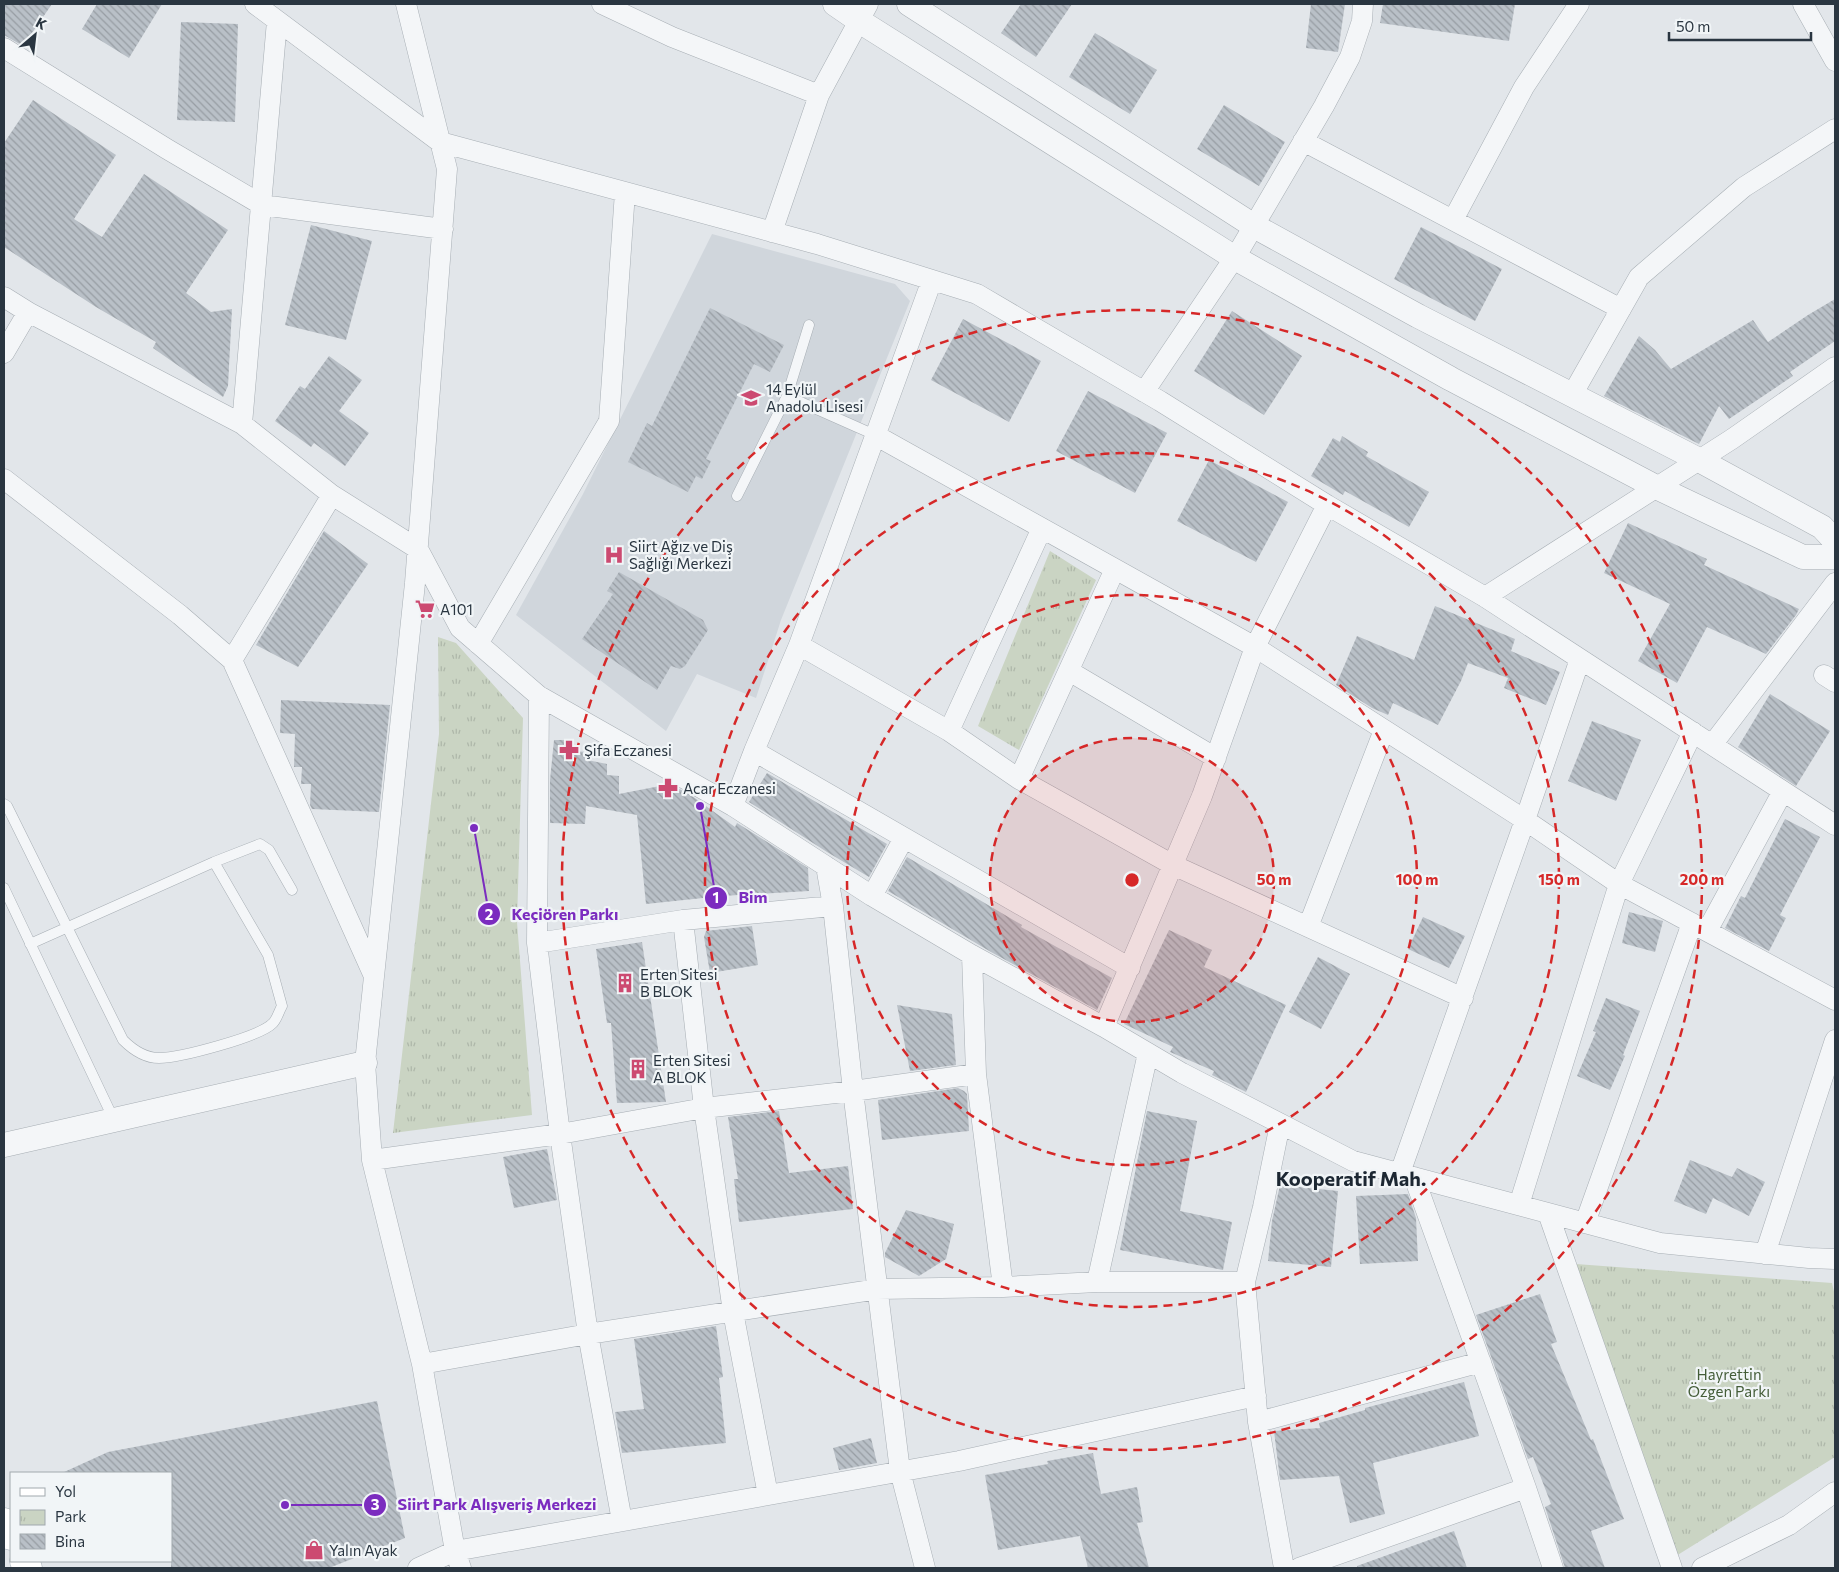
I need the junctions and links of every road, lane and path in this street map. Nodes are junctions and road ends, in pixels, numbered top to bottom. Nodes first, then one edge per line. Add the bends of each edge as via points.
1 (255, 4) edge
2 (406, 4) edge
3 (602, 4) edge
4 (835, 4) edge
5 (909, 4) edge
6 (1364, 4) edge
7 (1579, 4) edge
8 (1803, 4) edge
9 (863, 12) edge
10 (277, 20) junction
11 (4, 48) edge
12 (1835, 61) edge
13 (820, 95) junction
14 (1835, 129) edge
15 (1303, 141) junction
16 (440, 142) junction
17 (625, 192) junction
18 (262, 205) junction
19 (1453, 220) junction
20 (1254, 226) junction
21 (442, 229) junction
22 (772, 232) junction
23 (1235, 258) junction
24 (932, 280) junction
25 (4, 297) edge
26 (1620, 308) junction
27 (28, 312) junction
28 (810, 325) dead end
29 (4, 353) edge
30 (1835, 367) edge
31 (1144, 392) junction
32 (1572, 395) junction
33 (787, 396) junction
34 (242, 424) junction
35 (876, 434) junction
36 (1698, 460) junction
37 (4, 479) edge
38 (1656, 487) junction
39 (332, 495) junction
40 (737, 496) dead end
41 (1327, 505) junction
42 (1042, 528) junction
43 (1835, 541) edge
44 (418, 548) junction
45 (1835, 557) edge
46 (1115, 569) junction
47 (1835, 583) edge
48 (1485, 597) junction
49 (478, 644) junction
50 (799, 646) junction
51 (1255, 648) junction
52 (1580, 659) junction
53 (232, 660) junction
54 (1068, 672) junction
55 (540, 696) junction
56 (1384, 730) junction
57 (949, 731) junction
58 (1693, 732) junction
59 (1712, 745) junction
60 (754, 751) junction
61 (1216, 758) junction
62 (1019, 779) junction
63 (1783, 791) junction
64 (4, 804) edge
65 (733, 806) junction
66 (1525, 820) junction
67 (1835, 825) edge
68 (904, 838) junction
69 (214, 862) junction
70 (1173, 865) junction
71 (826, 866) junction
72 (1619, 884) junction
73 (4, 888) edge
74 (292, 890) dead end
75 (872, 896) junction
76 (833, 906) junction
77 (682, 920) junction
78 (67, 927) junction
79 (1308, 927) junction
80 (1699, 927) junction
81 (537, 943) junction
82 (30, 944) junction
83 (972, 955) junction
84 (1130, 968) junction
85 (374, 976) junction
86 (1462, 998) junction
87 (1835, 1000) edge
88 (1104, 1027) junction
89 (1835, 1040) edge
90 (1148, 1053) junction
91 (365, 1063) junction
92 (976, 1074) junction
93 (853, 1091) junction
94 (704, 1108) junction
95 (114, 1120) junction
96 (1280, 1124) junction
97 (560, 1134) junction
98 (4, 1145) edge
99 (372, 1160) junction
100 (1407, 1175) junction
101 (1519, 1205) junction
102 (1548, 1213) junction
103 (1585, 1223) junction
104 (1765, 1254) junction
105 (1835, 1259) edge
106 (1097, 1282) junction
107 (1245, 1282) junction
108 (1003, 1287) junction
109 (878, 1290) junction
110 (733, 1312) junction
111 (588, 1334) junction
112 (1481, 1362) junction
113 (422, 1364) junction
114 (1256, 1396) junction
115 (1258, 1422) junction
116 (900, 1471) junction
117 (1526, 1488) junction
118 (1835, 1492) edge
119 (768, 1495) junction
120 (622, 1521) junction
121 (4, 1522) edge
122 (10, 1534) edge
123 (458, 1559) edge
124 (418, 1568) edge
125 (925, 1568) edge
126 (1284, 1568) edge
127 (1299, 1568) edge
128 (1552, 1568) edge
129 (1672, 1568) edge
130 (1702, 1568) edge

1 - 10 street
2 - 16 street
3 - 13 street via 672,37
4 - 9 street
5 - 20 street
6 - 15 street via 1350,57
7 - 19 street via 1524,87
8 - 12 street
9 - 13 street
9 - 23 street
10 - 16 street
10 - 18 street
11 - 18 street
13 - 22 street
14 - 26 street via 1744,187 1639,277
15 - 19 street
15 - 20 street
16 - 17 street
16 - 21 street via 447,169
17 - 22 street
17 - 49 street via 609,421
18 - 21 street
18 - 34 street
19 - 26 street
20 - 23 street
20 - 32 street via 1418,316
21 - 44 street
22 - 24 street
23 - 31 street
23 - 38 street via 1451,379
24 - 31 street via 977,294
24 - 35 street
25 - 27 street
26 - 32 street
27 - 29 street
27 - 34 street
28 - 33 lane
30 - 36 street
31 - 41 street
32 - 36 street
33 - 35 lane
33 - 40 lane
34 - 39 street
35 - 42 street
35 - 50 street
36 - 38 street
36 - 43 street via 1822,527
37 - 53 street
38 - 45 street via 1803,557
38 - 48 street
39 - 44 street
39 - 53 street
41 - 48 street
41 - 51 street
42 - 46 street
42 - 57 street
44 - 49 street via 460,628
44 - 85 street
46 - 51 street
46 - 54 street
47 - 59 street
48 - 52 street
49 - 55 street
50 - 57 street
50 - 60 street
51 - 56 street
51 - 61 street
52 - 58 street
52 - 66 street
53 - 85 street
54 - 61 street
54 - 62 street
55 - 65 street
55 - 81 street
56 - 66 street
56 - 79 street
57 - 62 street
58 - 59 street
58 - 72 street
59 - 63 street
60 - 65 street
60 - 68 street
61 - 70 street
62 - 70 street
63 - 67 street
63 - 80 street
64 - 78 lane
65 - 71 street
66 - 72 street
66 - 86 street
68 - 75 street
68 - 84 street
69 - 74 lane via 260,844 269,850
69 - 78 lane
69 - 78 lane via 268,955 282,1006 273,1024 253,1034 196,1052 159,1058 135,1052 122,1040
70 - 79 street
70 - 84 street
71 - 75 street
71 - 76 street
72 - 80 street
72 - 101 street
73 - 82 lane
75 - 83 street
76 - 77 street
76 - 93 street
77 - 81 street
77 - 94 street
78 - 82 lane
79 - 86 street
80 - 87 street
80 - 103 street
81 - 97 street
82 - 95 lane
83 - 88 street
83 - 92 street
84 - 88 street
85 - 91 street
86 - 100 street
88 - 90 street
89 - 104 street
90 - 96 street
90 - 106 street
91 - 95 street
91 - 99 street
92 - 93 street
92 - 108 street
93 - 94 street
93 - 109 street
94 - 97 street
94 - 110 street
95 - 98 street
96 - 100 street via 1353,1161
96 - 107 street
97 - 99 street
97 - 111 street
99 - 113 street
100 - 101 street
100 - 112 street
101 - 102 street
102 - 103 street
102 - 129 street
103 - 104 street via 1660,1243
104 - 105 street
106 - 107 street
106 - 108 street
107 - 114 street
108 - 109 street
109 - 110 street
109 - 116 street
110 - 111 street
110 - 119 street
111 - 113 street
111 - 120 street
112 - 115 street
112 - 117 street
113 - 123 street
114 - 115 street
114 - 116 street
115 - 126 street
116 - 119 street
116 - 125 street
117 - 127 street
117 - 128 street
118 - 130 street via 1789,1525
119 - 120 street
120 - 123 street
121 - 122 main road
123 - 124 street

